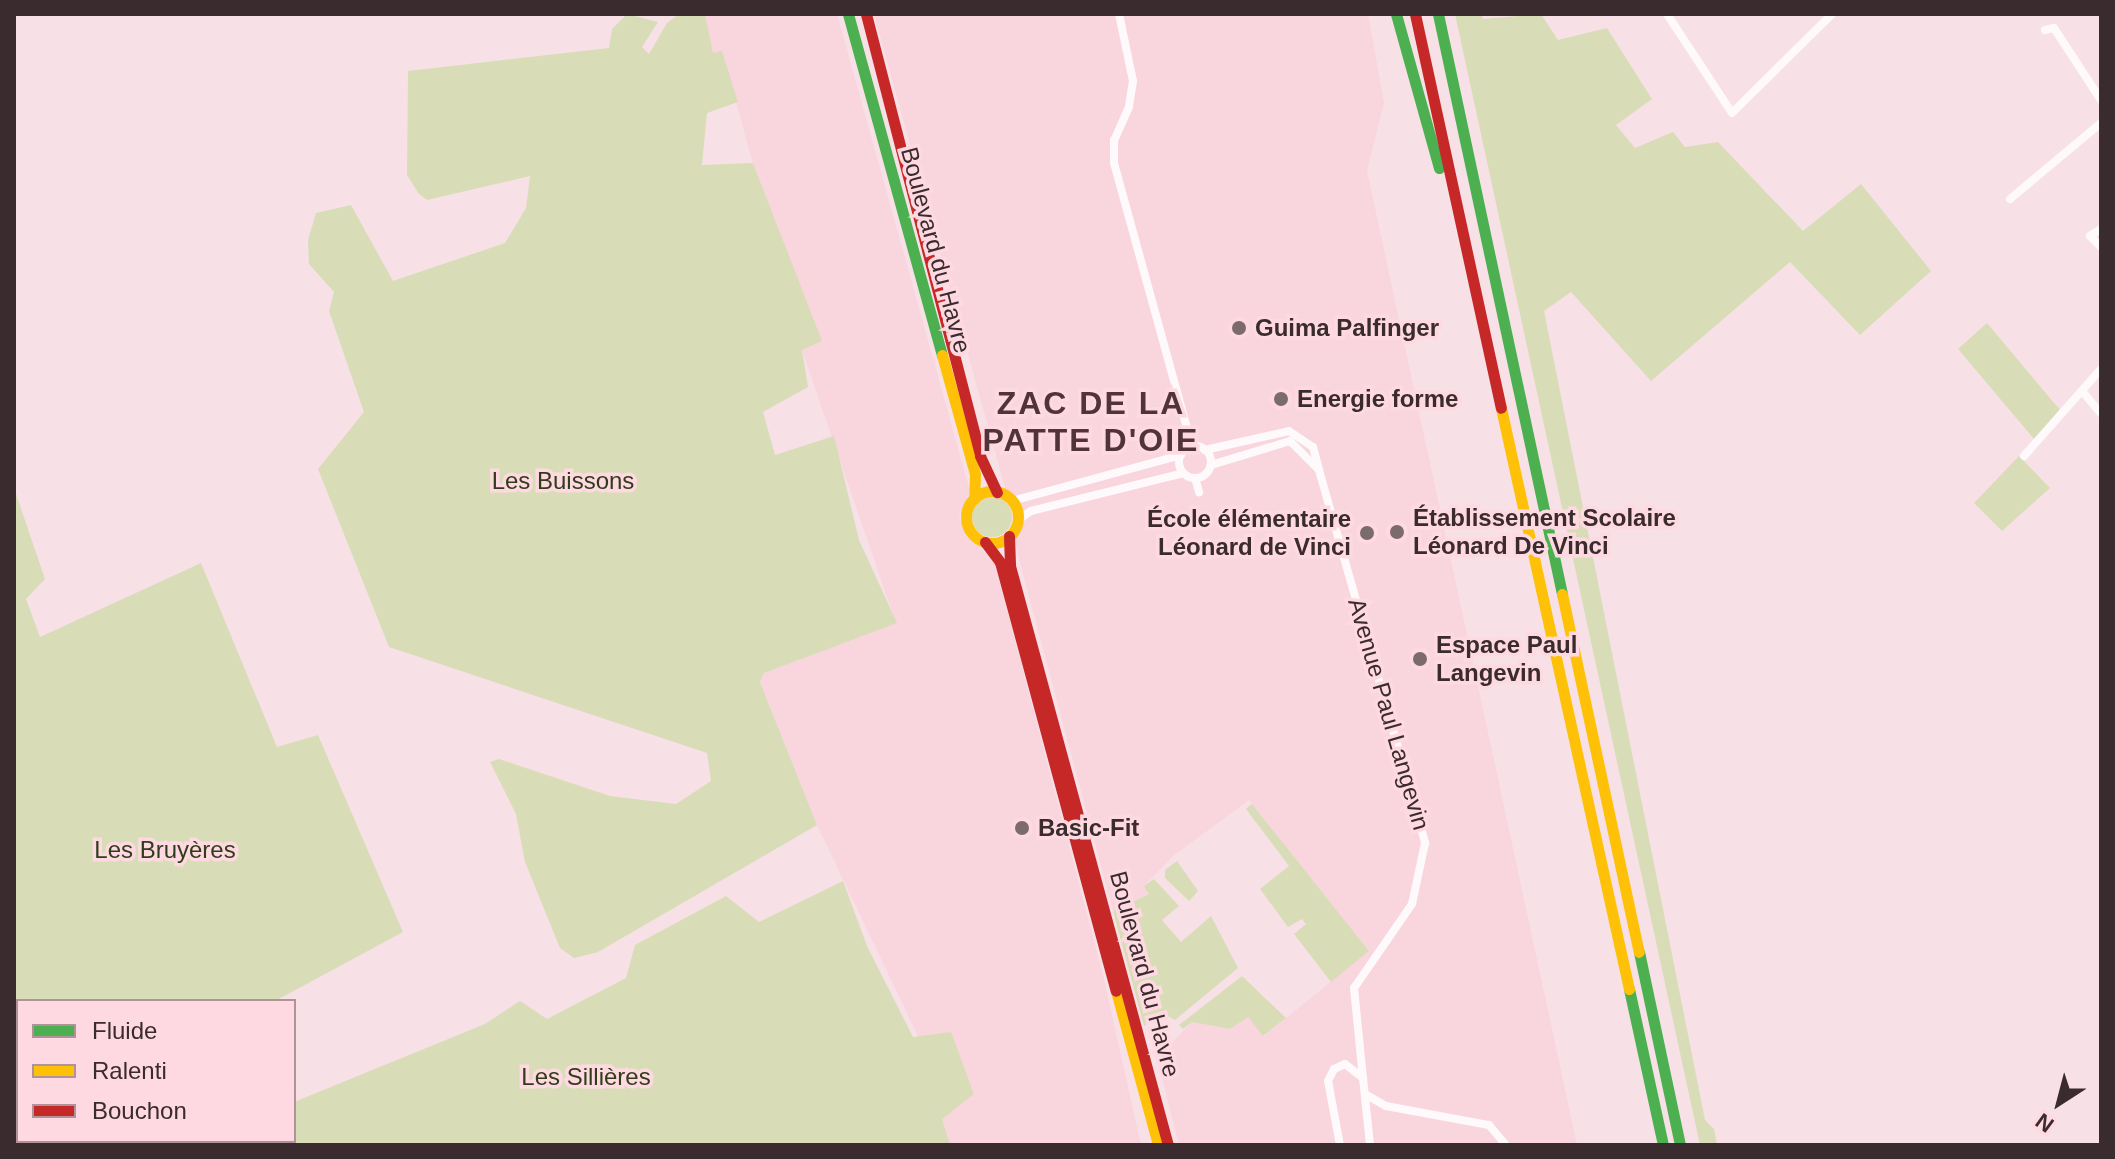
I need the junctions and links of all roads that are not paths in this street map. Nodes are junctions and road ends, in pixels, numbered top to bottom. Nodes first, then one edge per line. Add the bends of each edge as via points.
1 (848, 14) edge
2 (866, 14) edge
3 (1119, 14) edge
4 (1396, 14) edge
5 (1415, 14) edge
6 (1438, 14) edge
7 (1667, 14) edge
8 (1832, 14) edge
9 (2045, 30) dead end
10 (2101, 100) edge
11 (2101, 123) edge
12 (2010, 199) dead end
13 (1455, 201) junction
14 (2101, 229) edge
15 (2101, 247) edge
16 (2101, 369) edge
17 (2082, 391) junction
18 (2101, 414) edge
19 (1192, 446) junction
20 (1205, 450) junction
21 (1181, 455) junction
22 (2024, 456) dead end
23 (1211, 465) junction
24 (1319, 470) junction
25 (1183, 473) junction
26 (1195, 478) junction
27 (997, 492) junction
28 (1199, 492) dead end
29 (974, 499) junction
30 (1012, 501) junction
31 (1017, 521) junction
32 (1009, 536) junction
33 (985, 542) junction
34 (1359, 1038) junction
35 (1345, 1064) junction
36 (1363, 1078) junction
37 (1365, 1094) junction
38 (1158, 1145) edge
39 (1168, 1145) edge
40 (1340, 1145) edge
41 (1370, 1145) edge
42 (1506, 1145) edge
43 (1663, 1145) edge
44 (1680, 1145) edge

1 - 29 main road, Boulevard du Havre via 975,474
2 - 27 main road, Boulevard du Havre via 980,456
3 - 19 street via 1133,81 1129,107 1114,140 1114,163
4 - 13 main road via 1447,195
5 - 13 main road
6 - 44 main road
7 - 8 street via 1732,113
9 - 10 street via 2054,28
11 - 12 street
13 - 43 main road
14 - 15 street via 2090,236
16 - 17 street
17 - 18 street
17 - 22 street
19 - 20 street
19 - 21 street
20 - 23 street
20 - 24 street via 1289,431 1313,447
21 - 25 street
21 - 30 street
23 - 24 street via 1290,441
23 - 26 street
24 - 34 street, Avenue Paul Langevin via 1425,843 1412,904 1354,988
25 - 26 street
25 - 31 street via 1031,511
26 - 28 street
27 - 29 main road
27 - 30 main road
29 - 33 main road, Boulevard du Havre via 968,524
30 - 31 main road
31 - 32 main road
32 - 33 main road
32 - 39 main road, Boulevard du Havre via 1010,566
33 - 38 main road, Boulevard du Havre via 1000,562
34 - 35 street
34 - 36 street, Avenue Paul Langevin
35 - 36 street
35 - 40 street via 1334,1069 1328,1081
36 - 37 street, Avenue Paul Langevin
37 - 41 street, Avenue Paul Langevin
37 - 42 street via 1386,1106 1489,1125

